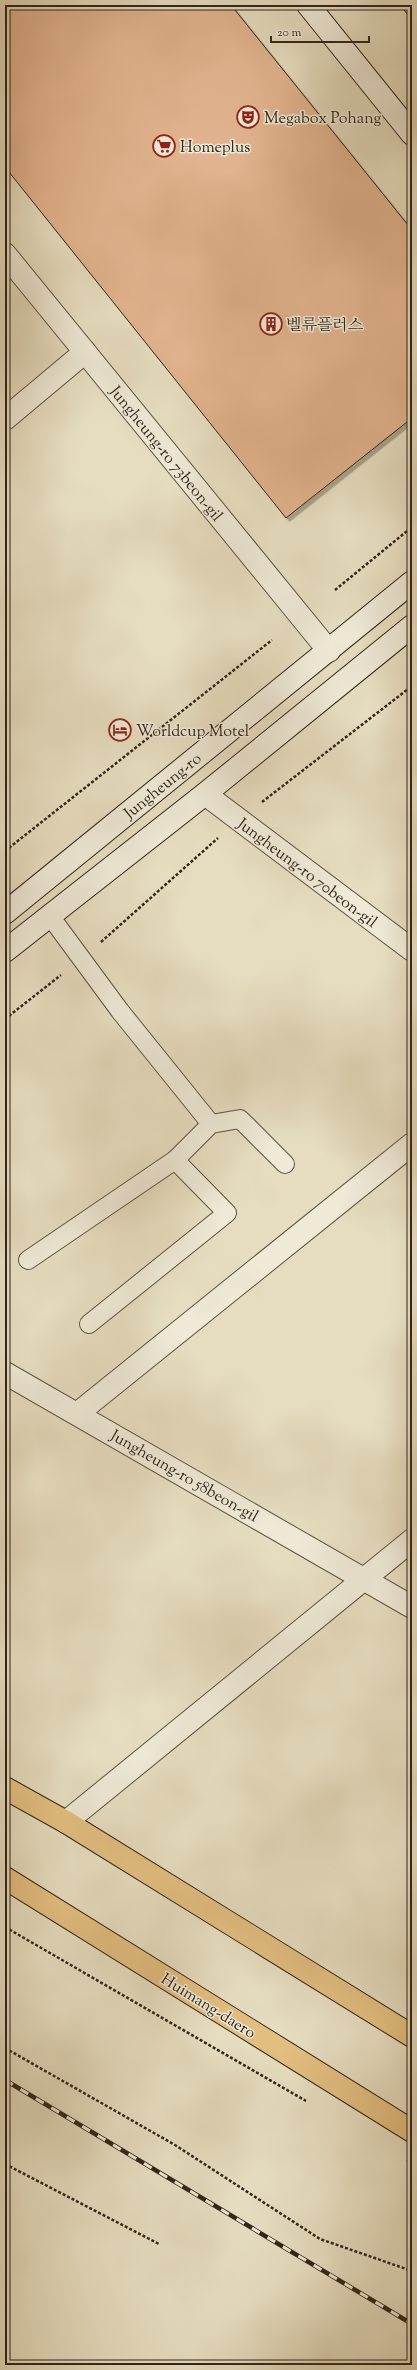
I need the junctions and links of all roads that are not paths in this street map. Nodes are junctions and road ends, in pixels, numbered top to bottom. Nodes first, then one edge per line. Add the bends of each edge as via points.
1 (308, 5) edge
2 (412, 134) edge
3 (5, 254) edge
4 (85, 352) junction
5 (5, 419) edge
6 (412, 582) edge
7 (412, 626) edge
8 (329, 652) junction
9 (204, 794) junction
10 (5, 913) edge
11 (50, 916) junction
12 (412, 950) edge
13 (5, 951) edge
14 (211, 1124) junction
15 (412, 1144) edge
16 (175, 1160) junction
17 (285, 1164) dead end
18 (28, 1260) dead end
19 (89, 1324) dead end
20 (5, 1372) edge
21 (78, 1413) junction
22 (412, 1540) edge
23 (364, 1579) junction
24 (412, 1607) edge
25 (5, 1788) edge
26 (66, 1822) junction
27 (5, 1878) edge
28 (412, 2036) edge
29 (412, 2131) edge

1 - 2 street
3 - 4 street, Jungheung-ro 73beon-gil
4 - 5 street
4 - 8 street, Jungheung-ro 73beon-gil
6 - 8 street, Jungheung-ro
7 - 9 street, Jungheung-ro
8 - 10 street, Jungheung-ro
9 - 11 street, Jungheung-ro
9 - 12 street, Jungheung-ro 70beon-gil
11 - 13 street, Jungheung-ro
11 - 14 lane via 120,1011
14 - 16 lane
14 - 17 lane via 240,1120
15 - 21 street
16 - 18 lane
16 - 19 lane via 227,1213
20 - 21 street, Jungheung-ro 58beon-gil
21 - 23 street, Jungheung-ro 58beon-gil
22 - 23 street
23 - 24 street, Jungheung-ro 58beon-gil
23 - 26 street
25 - 26 main road
26 - 28 main road
27 - 29 main road, Huimang-daero

